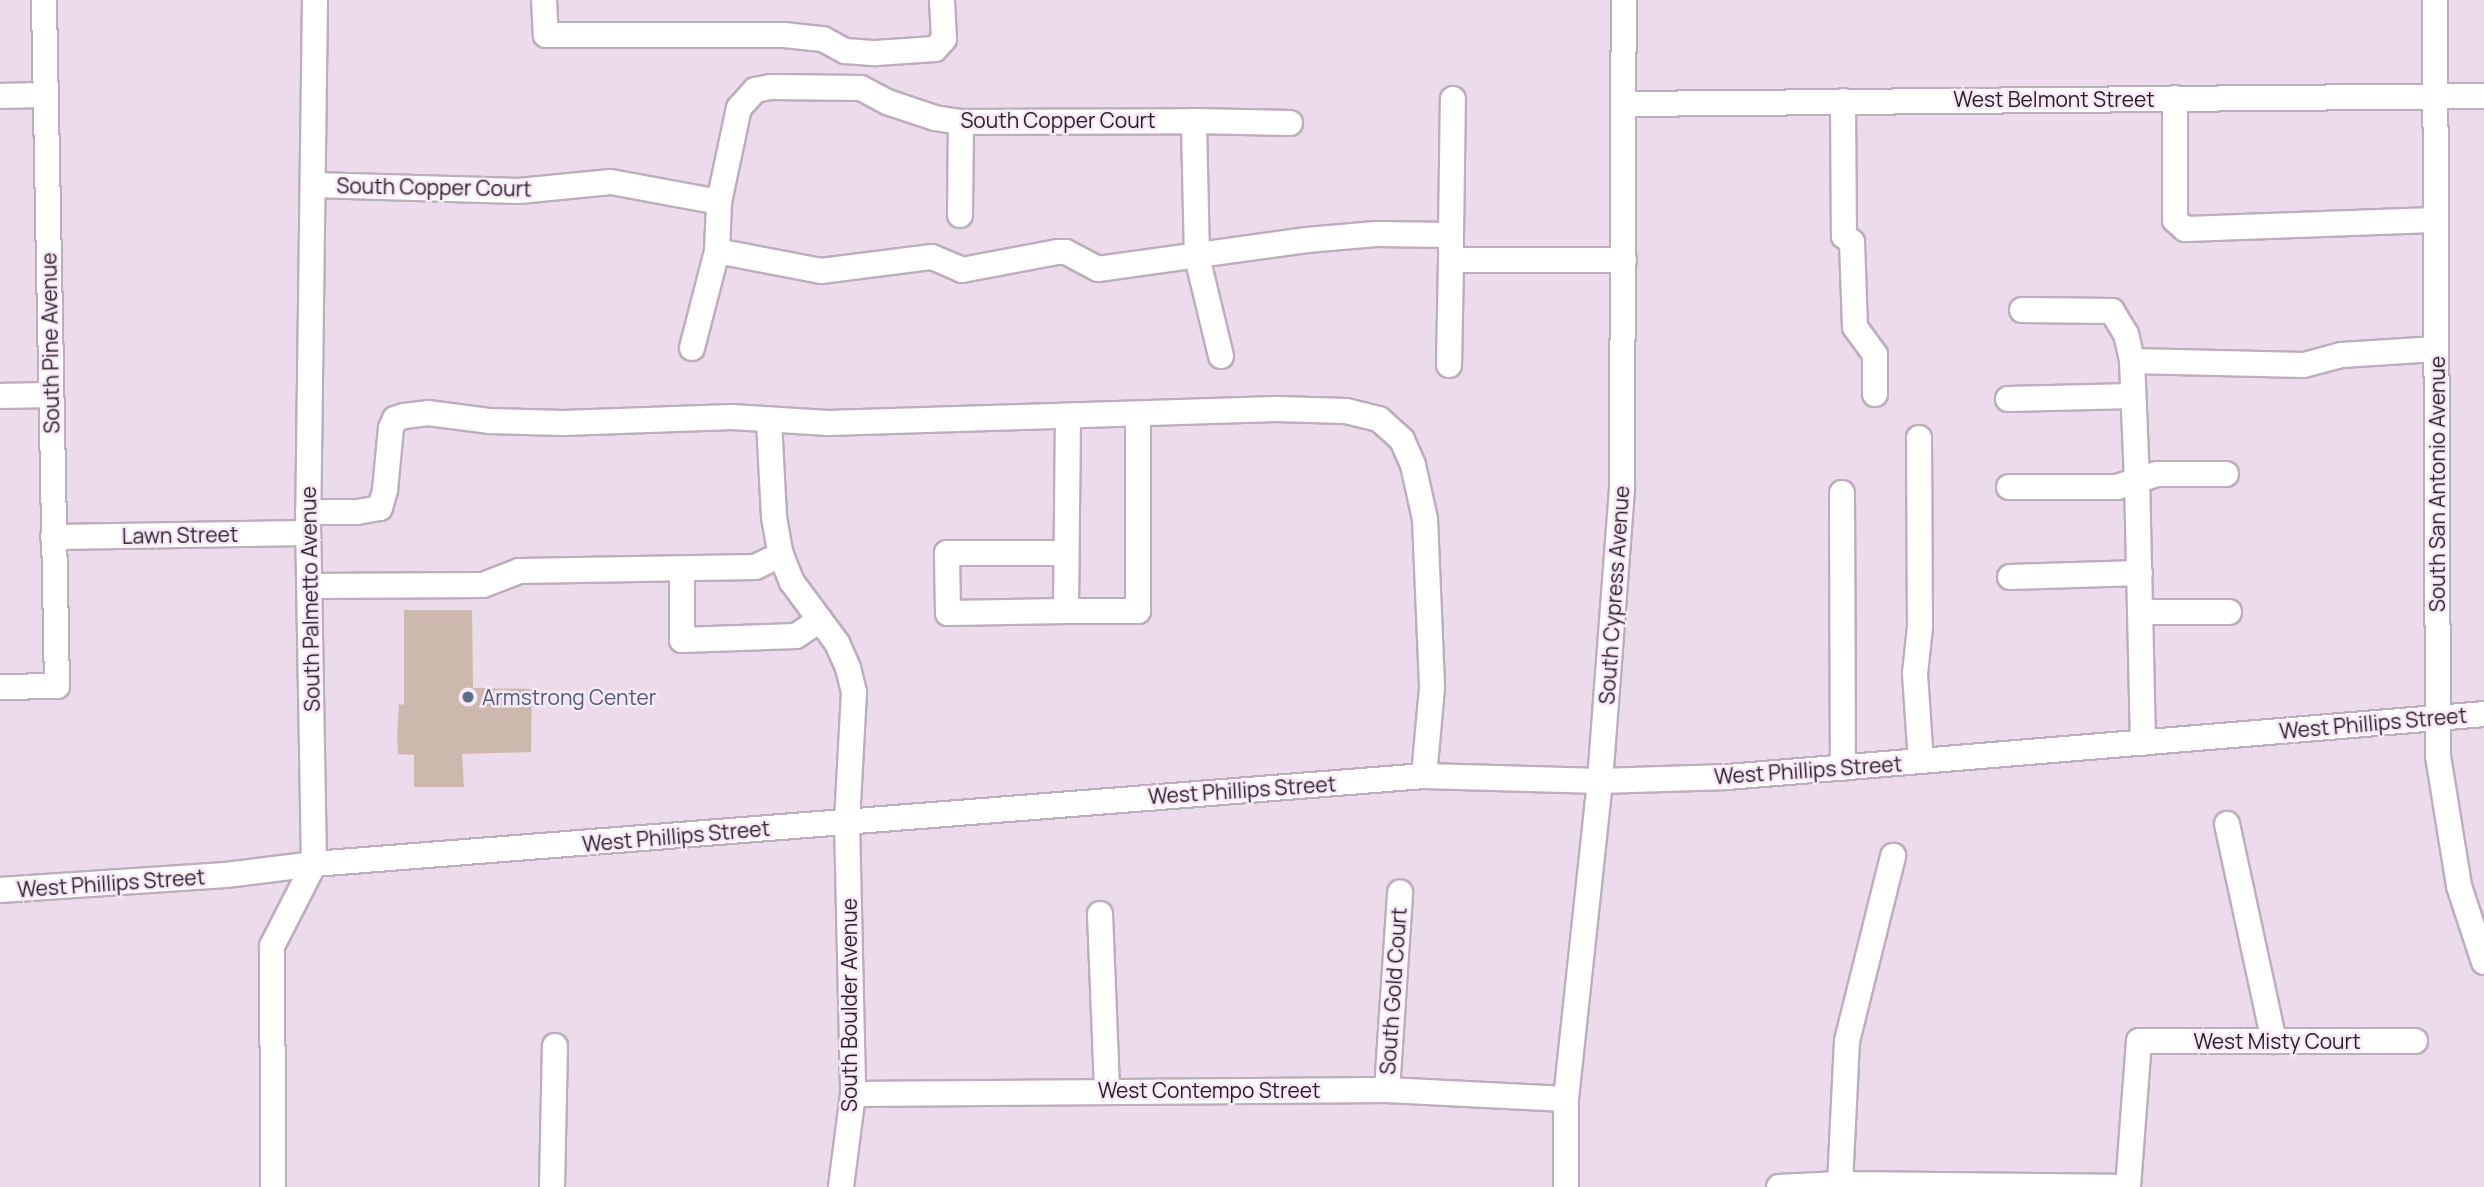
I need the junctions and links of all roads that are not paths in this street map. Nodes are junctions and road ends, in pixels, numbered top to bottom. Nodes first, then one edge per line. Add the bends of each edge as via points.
1 (44, 0) edge
2 (315, 0) edge
3 (544, 0) edge
4 (942, 0) edge
5 (1624, 0) edge
6 (2435, 0) edge
7 (44, 95) junction
8 (0, 96) edge
9 (2435, 96) junction
10 (2484, 96) edge
11 (2175, 98) junction
12 (1453, 99) dead end
13 (1843, 101) junction
14 (1625, 104) junction
15 (1194, 121) junction
16 (961, 122) junction
17 (1290, 123) dead end
18 (314, 185) junction
19 (719, 202) junction
20 (960, 215) dead end
21 (2435, 220) junction
22 (1451, 235) junction
23 (717, 251) junction
24 (1197, 257) junction
25 (1451, 260) junction
26 (1624, 260) junction
27 (2022, 310) dead end
28 (692, 348) dead end
29 (2436, 349) junction
30 (1221, 356) dead end
31 (2132, 361) junction
32 (1449, 365) dead end
33 (1875, 394) dead end
34 (0, 396) edge
35 (51, 396) junction
36 (2133, 396) junction
37 (2008, 399) dead end
38 (1138, 415) junction
39 (1068, 417) junction
40 (769, 421) junction
41 (1919, 439) dead end
42 (2225, 474) dead end
43 (2137, 478) junction
44 (2009, 487) dead end
45 (1842, 493) dead end
46 (308, 522) junction
47 (53, 537) junction
48 (1066, 553) junction
49 (781, 555) junction
50 (682, 570) junction
51 (2140, 573) junction
52 (2010, 577) dead end
53 (309, 586) junction
54 (1066, 611) junction
55 (2140, 612) junction
56 (2230, 612) dead end
57 (820, 620) junction
58 (0, 687) edge
59 (2484, 714) edge
60 (2438, 717) junction
61 (2143, 743) junction
62 (1921, 761) junction
63 (1843, 768) junction
64 (1424, 776) junction
65 (1600, 780) junction
66 (847, 822) junction
67 (2227, 824) dead end
68 (1893, 856) dead end
69 (314, 864) junction
70 (0, 890) edge
71 (1399, 892) dead end
72 (1100, 914) dead end
73 (2484, 962) edge
74 (2274, 1041) junction
75 (2415, 1041) dead end
76 (555, 1046) dead end
77 (1107, 1090) junction
78 (1387, 1090) junction
79 (853, 1094) junction
80 (1566, 1099) junction
81 (1840, 1184) junction
82 (273, 1187) edge
83 (552, 1187) edge
84 (841, 1187) edge
85 (1566, 1187) edge
86 (1779, 1187) edge
87 (2113, 1187) edge
88 (2129, 1187) edge

1 - 7 street, South Pine Avenue
2 - 18 street, South Palmetto Avenue
3 - 4 street via 546,36 783,35 823,39 845,51 876,53 935,50 944,39
5 - 14 street, South Cypress Avenue
6 - 9 street, South San Antonio Avenue
7 - 8 street
7 - 35 street, South Pine Avenue
9 - 10 street, West Belmont Street
9 - 11 street, West Belmont Street
9 - 21 street, South San Antonio Avenue
11 - 13 street, West Belmont Street
11 - 21 street via 2175,220 2185,229
12 - 22 street
13 - 14 street, West Belmont Street
13 - 33 street via 1844,236 1852,242 1855,327 1875,355
14 - 26 street, South Cypress Avenue
15 - 16 street, South Copper Court
15 - 17 street, South Copper Court
15 - 24 street
16 - 19 street, South Copper Court via 923,114 851,86 755,90 739,108
16 - 20 street
18 - 19 street, South Copper Court via 519,191 611,181
18 - 46 street, South Palmetto Avenue
19 - 23 street, South Copper Court
21 - 29 street, South San Antonio Avenue
22 - 24 street via 1376,234
22 - 25 street
23 - 24 street via 821,271 932,257 962,270 1058,251 1098,269
23 - 28 street, South Copper Court
24 - 30 street
25 - 26 street
25 - 32 street
26 - 65 street, South Cypress Avenue via 1622,488
27 - 31 street via 2112,312 2126,334
29 - 31 street via 2342,355 2304,365
29 - 60 street, South San Antonio Avenue
31 - 36 street
34 - 35 street
35 - 47 street, South Pine Avenue
36 - 37 street
36 - 43 street
38 - 39 street
38 - 54 street via 1138,611
38 - 64 street via 1346,411 1379,419 1402,440 1413,465 1425,519 1432,688
39 - 40 street
39 - 48 street
40 - 46 street, Lawn Street via 732,417 539,422 428,413 404,416 391,428 380,508
40 - 49 street, South Boulder Avenue via 774,517
41 - 62 street via 1920,627 1915,674
42 - 43 street
43 - 44 street via 2117,487
43 - 51 street
45 - 63 street
46 - 47 street, Lawn Street
46 - 53 street, South Palmetto Avenue
47 - 58 street, South Pine Avenue via 57,686
48 - 54 street
48 - 54 street via 947,553 948,612
49 - 50 street via 755,567
49 - 57 street, South Boulder Avenue via 793,582
50 - 53 street via 519,571 483,585
50 - 57 street via 682,640 796,636
51 - 52 street
51 - 55 street
53 - 69 street, South Palmetto Avenue
55 - 56 street
55 - 61 street
57 - 66 street, South Boulder Avenue via 837,643 854,692
59 - 60 street, West Phillips Street
60 - 61 street, West Phillips Street
60 - 73 street, South San Antonio Avenue via 2438,757 2459,886
61 - 62 street, West Phillips Street
62 - 63 street, West Phillips Street
63 - 65 street, West Phillips Street
64 - 65 street, West Phillips Street
64 - 66 street, West Phillips Street
65 - 80 street, South Cypress Avenue
66 - 69 street, West Phillips Street
66 - 79 street, South Boulder Avenue
67 - 74 street
68 - 81 street via 1847,1041
69 - 70 street, West Phillips Street via 226,875
69 - 82 street, South Palmetto Avenue via 272,946
71 - 78 street, South Gold Court
72 - 77 street
74 - 75 street, West Misty Court
74 - 88 street, West Misty Court via 2139,1041
76 - 83 street
77 - 78 street, West Contempo Street
77 - 79 street, West Contempo Street
78 - 80 street, West Contempo Street
79 - 84 street, South Boulder Avenue
80 - 85 street, South Cypress Avenue
81 - 86 street
81 - 87 street

